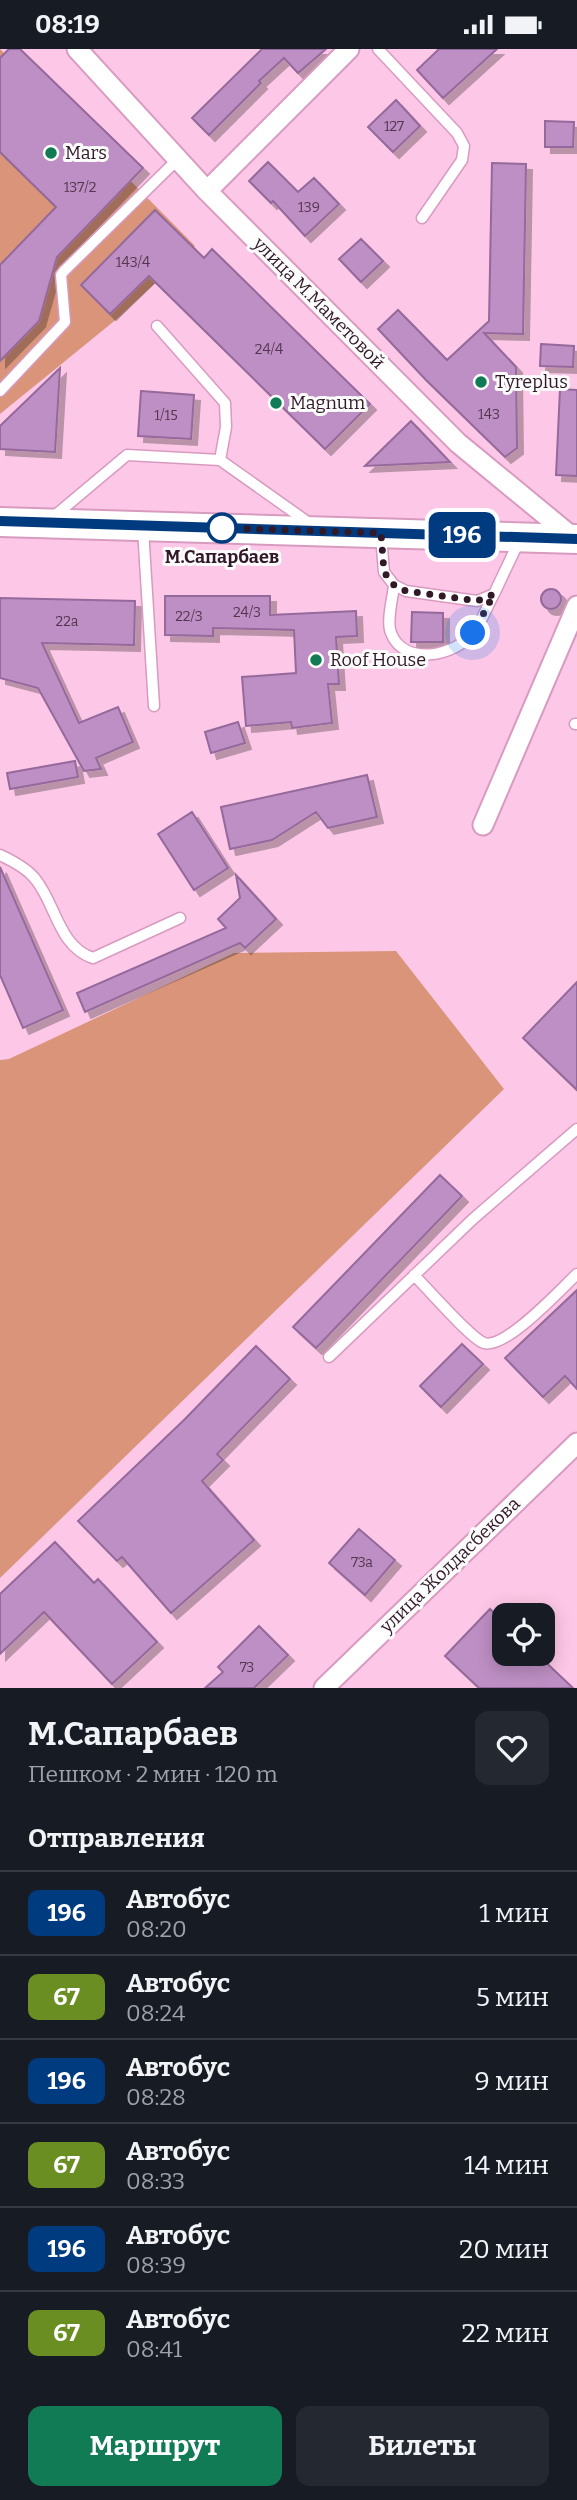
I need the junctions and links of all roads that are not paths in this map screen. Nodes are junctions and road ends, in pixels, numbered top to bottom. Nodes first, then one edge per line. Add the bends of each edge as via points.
1 (77, 49) edge
2 (349, 49) edge
3 (378, 49) edge
4 (178, 159) junction
5 (208, 191) junction
6 (422, 218) dead end
7 (158, 326) dead end
8 (0, 391) edge
9 (220, 460) junction
10 (0, 521) edge
11 (46, 523) junction
12 (143, 526) junction
13 (320, 530) junction
14 (381, 533) junction
15 (522, 537) junction
16 (576, 538) edge
17 (394, 585) junction
18 (494, 594) junction
19 (577, 606) edge
20 (154, 706) dead end
21 (482, 825) dead end
22 (0, 855) edge
23 (180, 918) dead end
24 (577, 1129) edge
25 (577, 1274) edge
26 (414, 1275) junction
27 (330, 1357) dead end
28 (577, 1443) edge
29 (324, 1688) edge

1 - 4 street, улица М.Маметовой
2 - 5 street
3 - 6 lane via 464,146 461,160
4 - 5 street, улица М.Маметовой
4 - 8 lane via 64,271 65,322
5 - 16 street, улица М.Маметовой via 458,443
7 - 9 lane via 225,403
9 - 11 lane via 127,455
9 - 13 lane
10 - 11 main road
11 - 12 main road
12 - 13 main road
12 - 20 lane
13 - 14 main road
14 - 15 main road
14 - 17 lane via 384,572
15 - 16 main road
15 - 18 lane
17 - 18 lane via 406,591 477,601
17 - 18 lane via 389,630 397,645 410,653 443,654 457,647 473,633
19 - 21 street
22 - 23 lane via 36,880 79,954 93,958
24 - 26 lane
25 - 26 lane via 496,1344 484,1343 465,1328
26 - 27 lane
28 - 29 street, улица Жолдасбекова

